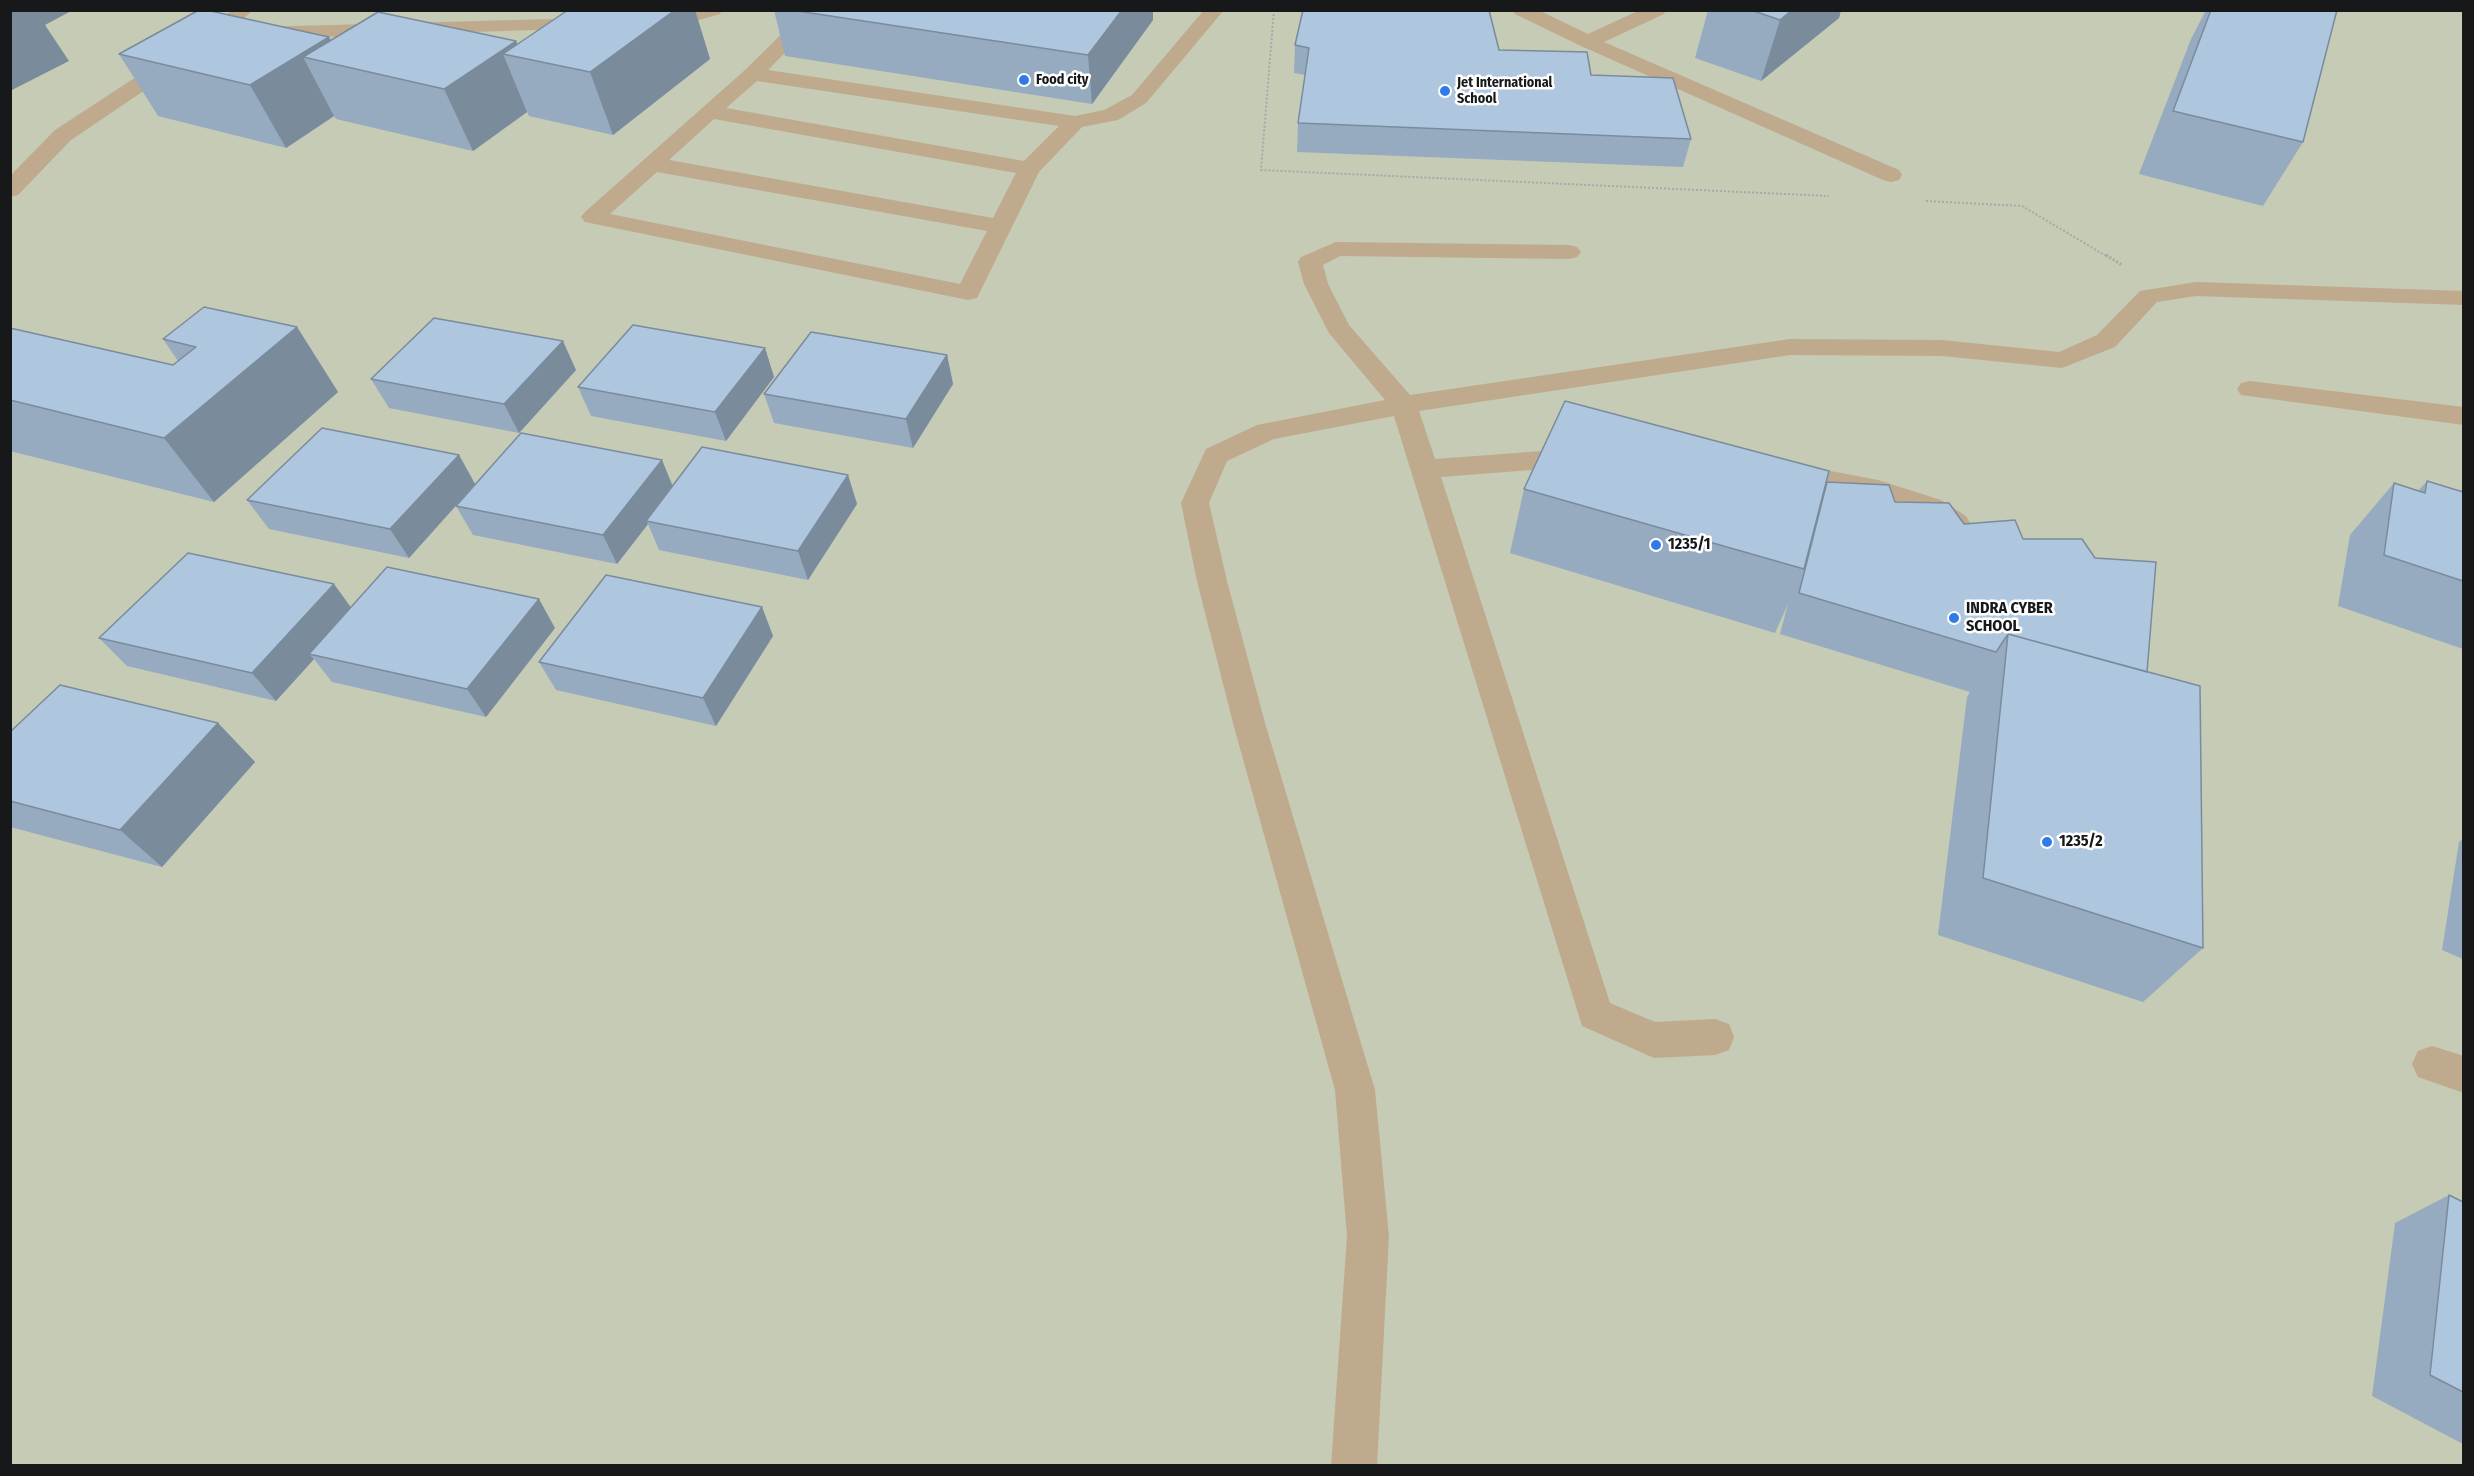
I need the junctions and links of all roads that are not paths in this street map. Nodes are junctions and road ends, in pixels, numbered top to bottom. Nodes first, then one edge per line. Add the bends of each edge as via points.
1 (244, 10) edge
2 (713, 10) edge
3 (818, 10) edge
4 (1215, 10) edge
5 (1522, 10) edge
6 (1642, 13) edge
7 (632, 23) edge
8 (608, 24) edge
9 (215, 34) junction
10 (1588, 42) junction
11 (752, 74) junction
12 (710, 112) junction
13 (1074, 122) junction
14 (652, 164) junction
15 (1029, 169) junction
16 (1891, 175) dead end
17 (10, 190) edge
18 (1000, 226) junction
19 (1569, 252) dead end
20 (2463, 298) edge
21 (2250, 389) dead end
22 (1404, 405) junction
23 (2463, 416) edge
24 (1614, 455) edge
25 (1752, 466) edge
26 (1426, 469) junction
27 (1956, 542) edge
28 (1715, 1037) dead end
29 (1354, 1466) edge

1 - 9 street
2 - 7 street via 668,22
3 - 11 street
4 - 13 street via 1139,99 1110,115
5 - 10 street
6 - 10 street
8 - 9 street
9 - 17 street via 63,135
10 - 16 street
11 - 12 street
11 - 13 street
12 - 14 street
12 - 15 street
13 - 15 street
14 - 18 street
14 - 18 street via 592,217 968,293
15 - 18 street
19 - 22 street via 1336,249 1311,262 1316,284 1338,328
20 - 22 street via 2196,289 2149,296 2106,341 2062,360 1942,348 1790,346
21 - 23 street
22 - 26 street
22 - 29 street via 1266,431 1216,455 1195,503 1249,723 1355,1090 1368,1236
24 - 26 street
25 - 27 street via 1878,490 1931,507 1960,526
26 - 28 street via 1595,1014 1654,1040

